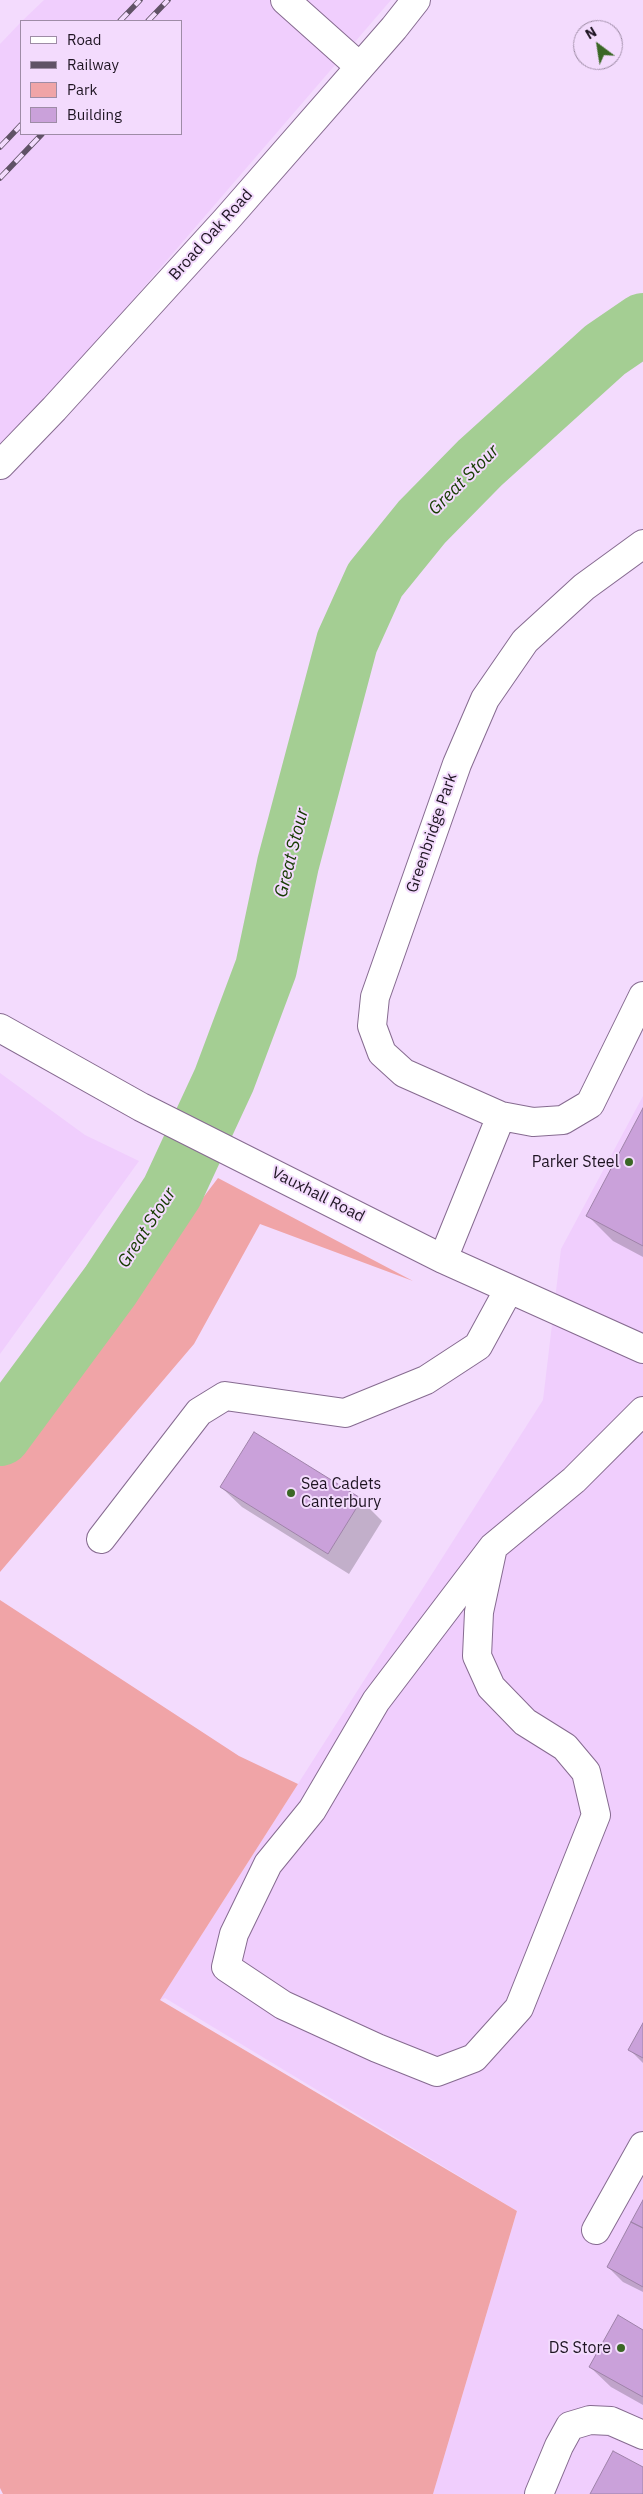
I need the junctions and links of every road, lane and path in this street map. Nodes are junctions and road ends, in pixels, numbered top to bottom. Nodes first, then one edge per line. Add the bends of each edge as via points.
1 (285, 0) edge
2 (416, 0) edge
3 (360, 67) junction
4 (0, 465) edge
5 (643, 544) edge
6 (643, 996) edge
7 (0, 1028) edge
8 (501, 1116) junction
9 (443, 1259) junction
10 (509, 1288) junction
11 (643, 1349) edge
12 (643, 1411) edge
13 (100, 1539) dead end
14 (493, 1547) junction
15 (643, 2146) edge
16 (596, 2230) dead end
17 (643, 2435) edge
18 (539, 2494) edge

1 - 3 street
2 - 3 street, Broad Oak Road
3 - 4 street, Broad Oak Road via 134,322
5 - 8 street, Greenbridge Park via 584,587 526,641 485,699 457,764 375,996 372,1026 382,1052 398,1068
6 - 8 street, Greenbridge Park via 590,1104 563,1120 533,1122
7 - 9 street, Vauxhall Road via 141,1107
8 - 9 street
9 - 10 street, Vauxhall Road
10 - 11 street, Vauxhall Road
10 - 13 street via 478,1346 426,1380 345,1413 225,1396 199,1412
12 - 14 street via 574,1480
14 - 14 street via 479,1612 477,1656 491,1687 525,1722 565,1748 586,1772 596,1815 520,2008 474,2058 437,2072 283,2005 226,1967 234,1934 268,1864 312,1810 376,1701
15 - 16 street
17 - 18 street via 611,2420 590,2420 570,2426

